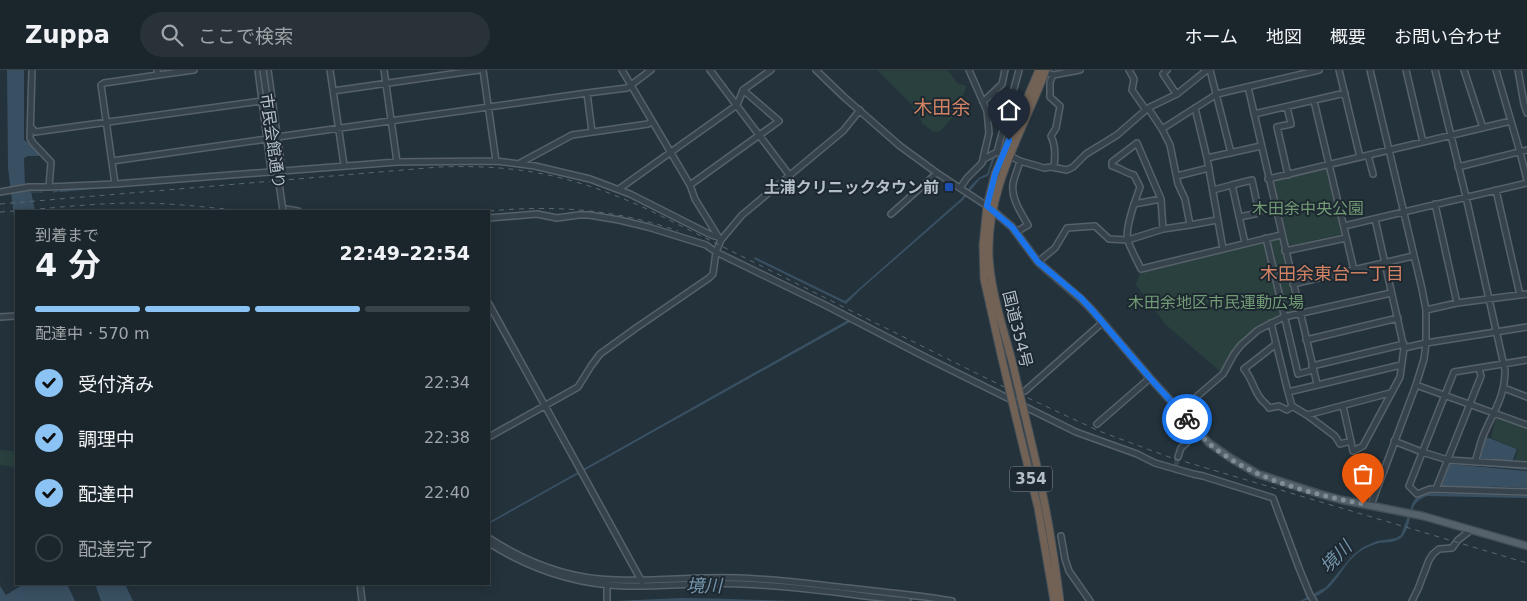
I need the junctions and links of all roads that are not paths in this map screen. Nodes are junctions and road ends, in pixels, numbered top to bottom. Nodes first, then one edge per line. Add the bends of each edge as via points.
1 (32, 70) edge
2 (194, 70) edge
3 (258, 70) edge
4 (263, 70) edge
5 (268, 70) edge
6 (330, 70) edge
7 (384, 70) edge
8 (479, 70) edge
9 (483, 70) edge
10 (622, 70) edge
11 (651, 70) edge
12 (710, 70) edge
13 (771, 70) edge
14 (816, 70) edge
15 (969, 70) edge
16 (1004, 70) edge
17 (1019, 70) edge
18 (1080, 70) edge
19 (1129, 70) edge
20 (1167, 70) edge
21 (1208, 70) edge
22 (1319, 70) edge
23 (1340, 70) edge
24 (1370, 70) edge
25 (1406, 70) edge
26 (1437, 70) edge
27 (1464, 70) edge
28 (1496, 70) edge
29 (1518, 70) edge
30 (1043, 71) edge
31 (158, 73) edge
32 (1054, 75) junction
33 (386, 83) junction
34 (1524, 83) edge
35 (631, 85) junction
36 (1248, 87) junction
37 (743, 90) junction
38 (333, 91) junction
39 (587, 93) junction
40 (1177, 94) junction
41 (1217, 94) junction
42 (1345, 94) junction
43 (262, 100) junction
44 (1314, 100) junction
45 (983, 102) junction
46 (737, 105) junction
47 (488, 107) junction
48 (1287, 107) junction
49 (1195, 108) junction
50 (1147, 109) junction
51 (860, 110) junction
52 (1527, 113) edge
53 (1254, 114) junction
54 (391, 121) junction
55 (652, 121) junction
56 (1511, 121) junction
57 (106, 122) junction
58 (31, 127) junction
59 (1483, 128) junction
60 (338, 129) junction
61 (1162, 129) junction
62 (592, 132) junction
63 (759, 135) junction
64 (1451, 135) junction
65 (277, 137) junction
66 (267, 139) junction
67 (1423, 142) junction
68 (1260, 146) junction
69 (1389, 150) junction
70 (1527, 150) edge
71 (671, 151) junction
72 (1520, 152) junction
73 (1231, 153) junction
74 (1003, 154) junction
75 (1368, 155) junction
76 (1360, 157) junction
77 (1207, 158) junction
78 (984, 159) junction
79 (112, 161) junction
80 (496, 161) junction
81 (397, 162) junction
82 (1020, 162) junction
83 (520, 163) junction
84 (1329, 165) junction
85 (344, 166) junction
86 (1054, 167) junction
87 (1458, 167) junction
88 (1209, 168) junction
89 (271, 170) junction
90 (282, 170) junction
91 (937, 173) junction
92 (1373, 174) dead end
93 (1288, 175) junction
94 (790, 176) junction
95 (1177, 176) junction
96 (1268, 179) junction
97 (1527, 181) edge
98 (115, 184) junction
99 (690, 185) junction
100 (1232, 185) junction
101 (49, 188) junction
102 (960, 188) junction
103 (619, 189) junction
104 (1213, 190) junction
105 (1496, 190) junction
106 (0, 192) edge
107 (1466, 197) junction
108 (1161, 199) junction
109 (1134, 204) junction
110 (1435, 204) junction
111 (989, 208) junction
112 (284, 210) edge
113 (1403, 212) junction
114 (892, 214) dead end
115 (1239, 217) junction
116 (490, 218) edge
117 (1375, 219) junction
118 (1217, 220) junction
119 (1190, 225) junction
120 (1344, 226) junction
121 (1163, 229) junction
122 (1016, 232) junction
123 (1281, 235) junction
124 (1266, 238) junction
125 (1346, 238) junction
126 (720, 239) junction
127 (1128, 240) junction
128 (1245, 243) junction
129 (1223, 249) junction
130 (1285, 251) junction
131 (716, 252) junction
132 (1414, 256) junction
133 (1038, 262) junction
134 (1385, 263) junction
135 (1354, 270) junction
136 (1293, 284) junction
137 (1391, 293) junction
138 (1527, 294) edge
139 (1520, 295) junction
140 (1490, 299) junction
141 (1457, 303) junction
142 (490, 306) edge
143 (1426, 310) junction
144 (1300, 314) junction
145 (15, 316) edge
146 (0, 317) edge
147 (1284, 317) junction
148 (1398, 318) junction
149 (1103, 322) junction
150 (1271, 323) junction
151 (1527, 327) edge
152 (1497, 332) junction
153 (1306, 340) junction
154 (1426, 343) junction
155 (1276, 344) junction
156 (1404, 346) junction
157 (1527, 360) edge
158 (1504, 364) junction
159 (1401, 365) junction
160 (1313, 368) junction
161 (1479, 368) junction
162 (1150, 378) junction
163 (1316, 384) junction
164 (1416, 385) junction
165 (1504, 388) junction
166 (1025, 390) dead end
167 (1288, 392) junction
168 (1390, 394) junction
169 (1445, 395) junction
170 (1527, 397) edge
171 (1470, 404) junction
172 (546, 406) junction
173 (1292, 406) junction
174 (1343, 406) junction
175 (1180, 411) junction
176 (1494, 414) junction
177 (1307, 415) junction
178 (1097, 424) dead end
179 (1527, 425) edge
180 (1198, 432) junction
181 (490, 436) edge
182 (1351, 441) junction
183 (1394, 442) junction
184 (1422, 452) junction
185 (1178, 457) tunnel mouth
186 (1448, 460) junction
187 (1475, 462) junction
188 (1527, 466) edge
189 (1436, 489) junction
190 (1527, 492) edge
191 (1372, 505) junction
192 (1471, 530) junction
193 (1061, 536) dead end
194 (490, 539) edge
195 (490, 544) edge
196 (1527, 546) edge
197 (641, 580) junction
198 (360, 585) edge
199 (607, 585) junction
200 (644, 586) junction
201 (1312, 599) edge
202 (362, 601) edge
203 (607, 601) edge
204 (908, 601) edge
205 (952, 601) edge
206 (1054, 601) edge
207 (1060, 601) edge
208 (1090, 601) edge
209 (1412, 601) edge

1 - 58 street
2 - 31 street
3 - 43 street
4 - 112 street, 市民会館通り, bridge
5 - 65 street
6 - 38 street
7 - 33 street
8 - 33 street
9 - 47 street
10 - 35 street
11 - 35 street
12 - 46 street
13 - 37 street
14 - 51 street
15 - 45 street
16 - 45 street via 1002,84
17 - 74 street
18 - 32 street
19 - 50 street via 1134,79 1132,90
20 - 40 street via 1163,74
21 - 40 street
21 - 41 street
22 - 36 street
23 - 42 street
24 - 69 street
25 - 67 street
26 - 64 street
27 - 59 street
28 - 56 street
29 - 34 street
30 - 32 street
30 - 74 highway, 国道354号 / 354
31 - 57 street via 102,83
32 - 86 street via 1050,82 1050,97 1060,106 1051,136 1055,148
33 - 38 street
33 - 54 street
34 - 52 street
35 - 39 street via 623,89
35 - 55 street
36 - 41 street
36 - 53 street
37 - 46 street
37 - 63 street via 779,121
38 - 60 street
39 - 47 street
39 - 62 street
40 - 50 street
41 - 49 street
41 - 73 street
42 - 44 street
42 - 76 street
43 - 57 street
43 - 66 street
44 - 48 street
44 - 84 street
45 - 78 street via 989,122
46 - 63 street
46 - 71 street
47 - 54 street
47 - 80 street
48 - 53 street
48 - 93 street via 1291,124 1277,127
49 - 61 street
49 - 77 street
50 - 61 street
50 - 86 street via 1072,167 1067,170
51 - 91 street via 900,146
51 - 94 street via 843,131
53 - 68 street
54 - 60 street
54 - 81 street
55 - 62 street
55 - 71 street
56 - 59 street
56 - 72 street
57 - 58 street via 35,132
57 - 79 street
58 - 101 street via 31,141 51,162
59 - 64 street
60 - 65 street
60 - 85 street
61 - 95 street via 1170,145
62 - 83 street via 572,135
63 - 94 street
63 - 99 street
64 - 67 street
64 - 87 street
65 - 90 street
66 - 79 street
66 - 89 street
67 - 69 street
68 - 73 street
68 - 96 street
69 - 75 street
69 - 113 street
70 - 72 street
71 - 99 street
71 - 103 street
72 - 87 street
72 - 97 street
73 - 77 street
74 - 78 street
74 - 82 street
74 - 111 highway, 国道354号 / 354 via 995,174
75 - 76 street
75 - 92 street
76 - 84 street
77 - 88 street
78 - 102 street
79 - 98 street
80 - 81 street
80 - 83 street
81 - 85 street
82 - 86 street
82 - 122 street via 1012,185 1018,208 1028,225
83 - 103 street via 559,170
84 - 93 street
84 - 120 street
85 - 90 street
87 - 107 street
88 - 95 street
88 - 104 street
89 - 90 street
89 - 98 street
91 - 102 street
91 - 114 street
93 - 96 street
94 - 126 street via 742,215
95 - 119 street
96 - 123 street
97 - 105 street
98 - 101 street
99 - 126 street
100 - 104 street
100 - 115 street
100 - 115 street via 1252,180 1260,213
101 - 106 street via 29,187
102 - 111 street
103 - 126 street
104 - 118 street
105 - 107 street
105 - 139 street
107 - 110 street
107 - 140 street
108 - 109 street
108 - 109 street via 1137,143 1112,162 1112,166 1134,175 1140,187
108 - 121 street
109 - 127 street
110 - 113 street
110 - 141 street
111 - 122 main road
111 - 206 highway, 国道354号 / 354, bridge via 983,245 984,279 1038,508
111 - 207 highway, 国道354号 / 354, bridge via 991,270 1041,478
113 - 117 street
113 - 132 street
115 - 128 street
116 - 131 street via 537,214 557,218 589,215 648,227 706,245
117 - 120 street
117 - 134 street
118 - 119 street
118 - 129 street
119 - 121 street
120 - 125 street
121 - 127 street
122 - 133 main road
123 - 124 street
123 - 130 street
124 - 128 street
124 - 147 street
125 - 130 street
125 - 135 street
126 - 131 street
127 - 129 street via 1141,269
127 - 133 street via 1110,239 1095,226 1067,228 1055,248
128 - 129 street
130 - 136 street
131 - 172 street via 712,276 600,354 578,388
131 - 201 street via 1076,432 1273,498
132 - 134 street
132 - 143 street
133 - 149 main road via 1081,298
134 - 135 street
134 - 137 street
135 - 136 street
136 - 144 street
137 - 144 street
137 - 148 street
138 - 139 street
139 - 140 street
140 - 141 street
140 - 152 street
141 - 143 street
142 - 172 street
143 - 154 street
144 - 147 street
144 - 153 street
145 - 146 street
147 - 150 street
147 - 160 street via 1298,374
148 - 153 street
148 - 156 street
149 - 162 main road
149 - 166 street
150 - 155 street
150 - 175 street via 1241,345 1223,374
151 - 152 street
152 - 154 street
152 - 158 street
153 - 160 street
154 - 156 street
154 - 164 street
155 - 167 street
155 - 173 street via 1244,369 1269,408 1279,406 1287,410
156 - 159 street
156 - 160 street
157 - 158 street
158 - 161 street
158 - 165 street
159 - 163 street
159 - 168 street via 1400,377
160 - 163 street
161 - 169 street via 1454,372
161 - 171 street via 1481,376
162 - 175 main road
162 - 178 street
163 - 167 street
164 - 169 street
164 - 183 street
165 - 170 street
165 - 176 street
167 - 173 street
168 - 174 street
168 - 182 street via 1363,446 1354,451
169 - 171 street
169 - 184 street
171 - 176 street
171 - 186 street
172 - 181 street
172 - 197 street
173 - 177 street
174 - 177 street
174 - 182 street
175 - 180 main road
176 - 179 street
176 - 187 street
177 - 182 street via 1335,436 1340,444
180 - 185 street via 1181,448
180 - 191 main road via 1215,448 1258,474 1327,496
183 - 184 street
183 - 191 street
184 - 186 street
184 - 189 street via 1409,486 1417,494
186 - 187 street
186 - 189 street
187 - 188 street
189 - 190 street
191 - 192 main road
192 - 196 main road
192 - 209 street via 1452,548 1439,549 1429,560
193 - 208 street via 1069,571
194 - 197 street via 533,563 563,572 598,579
195 - 199 street via 536,569
197 - 200 street
197 - 205 street via 765,579
198 - 202 street
199 - 200 street
199 - 203 street
200 - 204 street via 743,584

